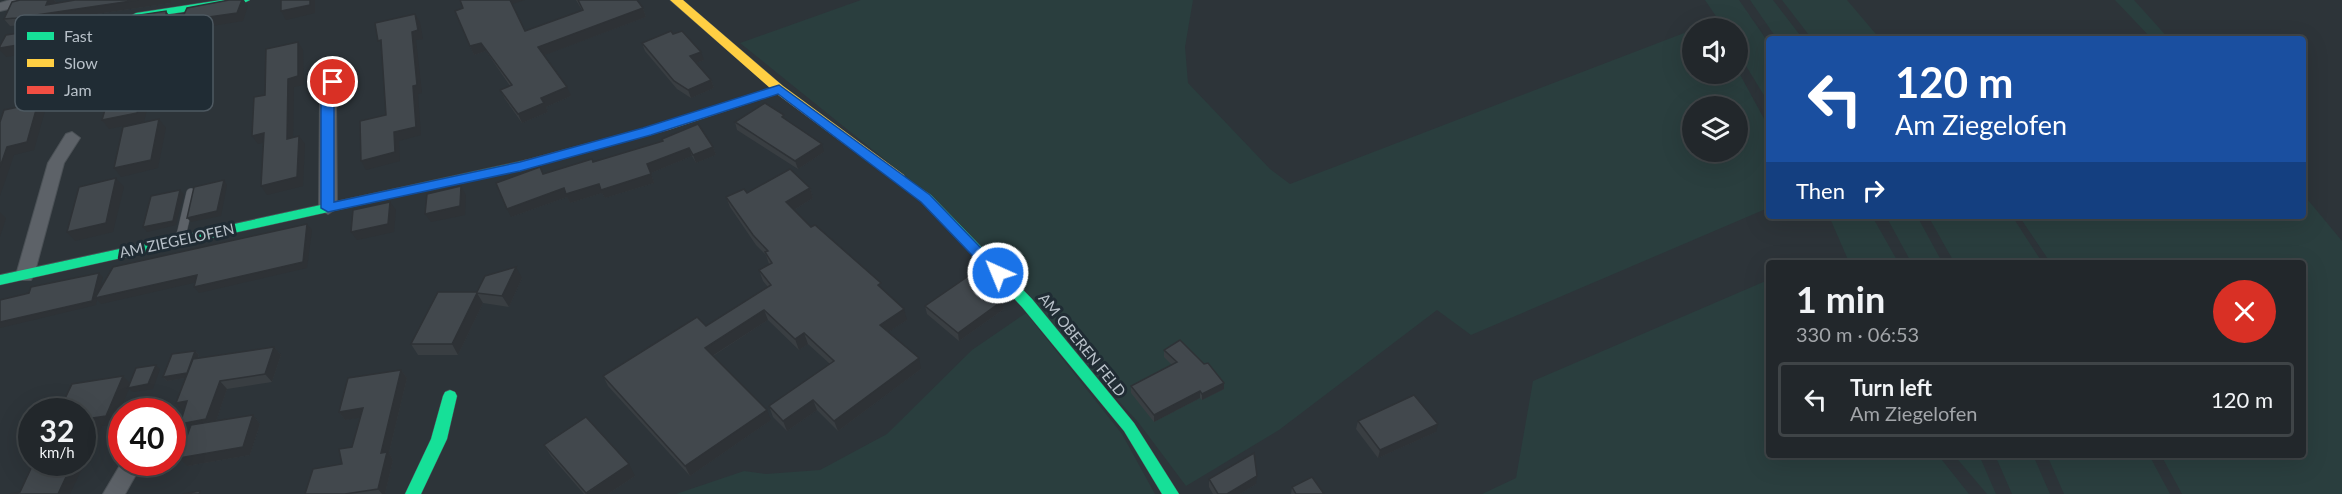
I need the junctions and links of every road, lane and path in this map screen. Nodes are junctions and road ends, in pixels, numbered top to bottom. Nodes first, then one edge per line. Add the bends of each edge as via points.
1 (28, 0) edge
2 (244, 0) edge
3 (676, 0) edge
4 (0, 7) edge
5 (147, 15) edge
6 (338, 65) dead end
7 (779, 89) junction
8 (72, 138) dead end
9 (191, 193) edge
10 (328, 208) junction
11 (180, 240) junction
12 (26, 274) junction
13 (0, 280) edge
14 (450, 396) dead end
15 (125, 476) edge
16 (114, 494) edge
17 (413, 494) edge
18 (1171, 494) edge

1 - 4 street
2 - 5 street
3 - 7 street, AM OBEREN FELD
6 - 10 street via 327,99
7 - 10 street, AM ZIEGELOFEN via 647,132 520,166
7 - 18 street, AM OBEREN FELD via 926,198 1027,303 1129,428
8 - 12 street via 56,163
9 - 11 lane
10 - 11 street, AM ZIEGELOFEN
11 - 12 street, AM ZIEGELOFEN
12 - 13 street, AM ZIEGELOFEN
14 - 17 street via 439,439
15 - 16 street

